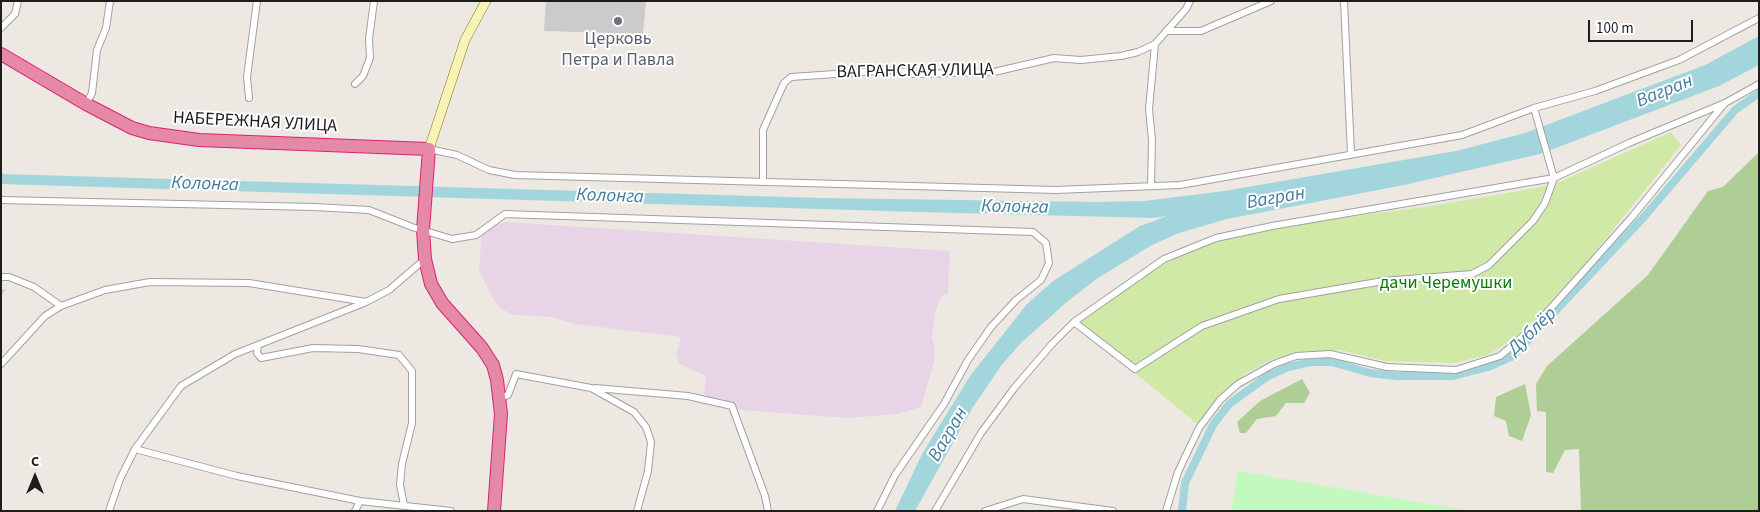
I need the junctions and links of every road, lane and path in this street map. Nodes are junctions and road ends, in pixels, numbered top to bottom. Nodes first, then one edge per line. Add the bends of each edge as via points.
1 (18, 1) edge
2 (110, 1) edge
3 (257, 1) edge
4 (374, 1) edge
5 (486, 1) edge
6 (1190, 1) edge
7 (1271, 1) edge
8 (1344, 1) edge
9 (1759, 18) edge
10 (1, 28) edge
11 (1166, 31) junction
12 (1155, 44) junction
13 (1, 54) edge
14 (355, 84) dead end
15 (1759, 84) edge
16 (249, 98) dead end
17 (1725, 103) junction
18 (86, 104) junction
19 (1534, 108) junction
20 (430, 149) junction
21 (1351, 154) junction
22 (1554, 176) junction
23 (763, 181) junction
24 (1151, 185) junction
25 (1, 200) edge
26 (423, 230) junction
27 (425, 259) junction
28 (1, 277) edge
29 (366, 302) junction
30 (61, 306) junction
31 (1074, 322) junction
32 (258, 345) junction
33 (1, 364) edge
34 (591, 388) junction
35 (500, 398) junction
36 (135, 449) junction
37 (360, 501) junction
38 (404, 505) junction
39 (109, 511) edge
40 (355, 511) edge
41 (450, 511) edge
42 (494, 511) edge
43 (637, 511) edge
44 (768, 511) edge
45 (877, 511) edge
46 (934, 511) edge
47 (984, 511) edge
48 (1113, 511) edge
49 (1166, 511) edge

1 - 10 street via 15,14
2 - 18 street via 106,28 97,50 92,93
3 - 16 street, НАБЕРЕЖНАЯ УЛИЦА via 247,77
4 - 14 street via 370,58 363,76
5 - 20 main road via 465,40
6 - 11 street
7 - 11 street via 1201,31
8 - 21 street
9 - 19 street via 1679,60 1595,91
11 - 12 street
12 - 23 street, ВАГРАНСКАЯ УЛИЦА via 1121,56 1081,60 1054,58 994,72 914,74 894,70 791,77 784,83 763,130
12 - 24 street via 1148,109 1152,140
13 - 18 highway, НАБЕРЕЖНАЯ УЛИЦА
15 - 17 street
17 - 22 street
17 - 49 street via 1632,217 1535,326 1500,356 1456,370 1387,367 1330,354 1296,356 1274,364 1238,384 1220,400 1199,428 1178,472
18 - 20 highway, НАБЕРЕЖНАЯ УЛИЦА via 132,128 181,138
19 - 21 street via 1462,135
19 - 22 street
20 - 23 street via 457,155 488,170 515,175
20 - 26 highway
21 - 24 street via 1180,185
22 - 31 street via 1216,238 1146,268
22 - 31 street via 1533,221 1489,265 1472,274 1383,281 1279,299 1202,326 1135,370
23 - 24 street via 1056,190
25 - 26 street via 369,210
26 - 27 highway
26 - 45 street via 452,239 476,235 505,214 524,214 1032,232 1046,243 1049,263 1041,280 1016,300 991,327 895,475
27 - 29 street via 389,290
27 - 35 highway via 431,284 442,303 493,365
28 - 30 street via 34,287
29 - 30 street via 249,283 150,282 105,290
29 - 32 street
30 - 33 street via 45,316
31 - 46 street via 1015,386
32 - 36 street via 235,354 181,386
32 - 38 street via 256,353 261,358 313,348 399,356 406,363 412,371 412,423 402,464 400,485
34 - 35 street via 516,374 508,394
34 - 43 street via 634,412 646,427 651,442 648,472
34 - 44 street via 688,396 732,406
35 - 42 highway
36 - 37 street via 237,476
36 - 39 street
37 - 38 street
37 - 40 street
38 - 41 street
47 - 48 street via 1023,499

